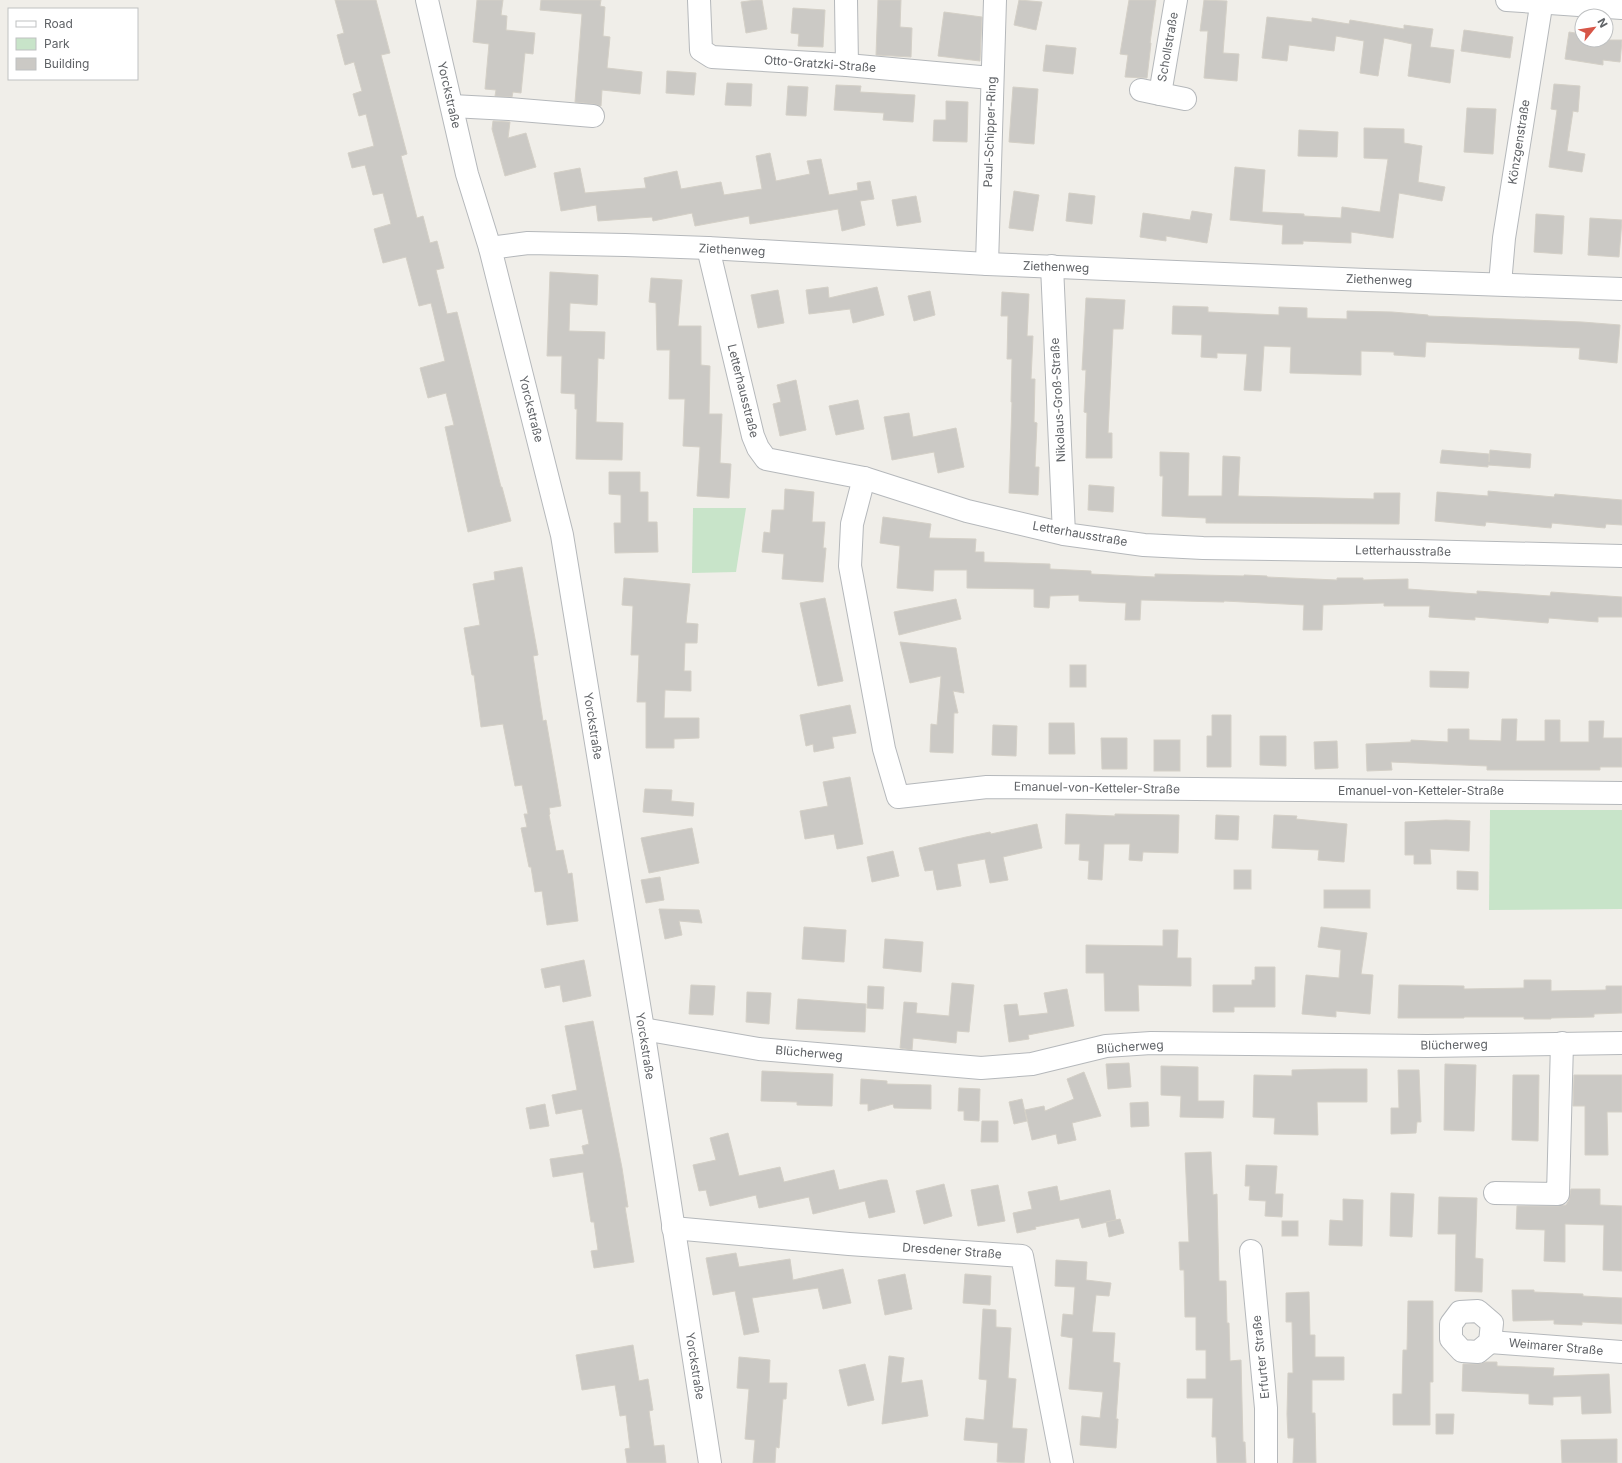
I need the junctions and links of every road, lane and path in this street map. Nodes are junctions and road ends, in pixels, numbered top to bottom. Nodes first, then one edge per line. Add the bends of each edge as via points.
1 (427, 0) edge
2 (699, 0) edge
3 (846, 0) edge
4 (995, 0) edge
5 (1176, 0) edge
6 (1507, 0) edge
7 (1542, 1) edge
8 (1622, 8) edge
9 (847, 65) junction
10 (991, 78) junction
11 (1185, 98) dead end
12 (452, 106) junction
13 (593, 116) dead end
14 (490, 248) junction
15 (708, 248) junction
16 (987, 264) junction
17 (1052, 266) junction
18 (1500, 284) junction
19 (1622, 289) edge
20 (864, 478) junction
21 (1064, 534) junction
22 (1622, 556) edge
23 (1622, 793) edge
24 (643, 1029) junction
25 (1562, 1043) junction
26 (1622, 1044) edge
27 (1495, 1193) dead end
28 (673, 1228) junction
29 (1251, 1251) dead end
30 (1490, 1342) dead end
31 (1622, 1352) edge
32 (710, 1463) edge
33 (1062, 1463) edge
34 (1266, 1463) edge

1 - 12 street, Yorckstraße
2 - 9 street, Otto-Gratzki-Straße via 701,50 712,57
3 - 9 street
4 - 10 street, Paul-Schipper-Ring
5 - 11 street, Schollstraße via 1150,92
6 - 7 street
7 - 8 street
7 - 18 street, Könzgenstraße via 1504,238
9 - 10 street, Otto-Gratzki-Straße
10 - 16 street, Paul-Schipper-Ring
12 - 13 street
12 - 14 street, Yorckstraße via 467,174
14 - 15 street, Ziethenweg via 528,243
14 - 24 street, Yorckstraße via 562,535
15 - 16 street, Ziethenweg
15 - 20 street, Letterhausstraße via 758,448 766,459
16 - 17 street, Ziethenweg
17 - 18 street, Ziethenweg
17 - 21 street, Nikolaus-Groß-Straße
18 - 19 street, Ziethenweg
20 - 21 street, Letterhausstraße via 967,511
20 - 23 street, Emanuel-von-Ketteler-Straße via 852,524 850,566 884,749 898,796 987,787
21 - 22 street, Letterhausstraße via 1144,545 1203,548
24 - 25 street, Blücherweg via 759,1049 981,1068 1032,1064 1106,1046 1151,1044 1427,1046
24 - 28 street, Yorckstraße
25 - 26 street, Blücherweg
25 - 27 street via 1558,1194
28 - 32 street, Yorckstraße
28 - 33 street, Dresdener Straße via 1022,1256
29 - 34 street, Erfurter Straße via 1266,1408
30 - 31 street, Weimarer Straße

